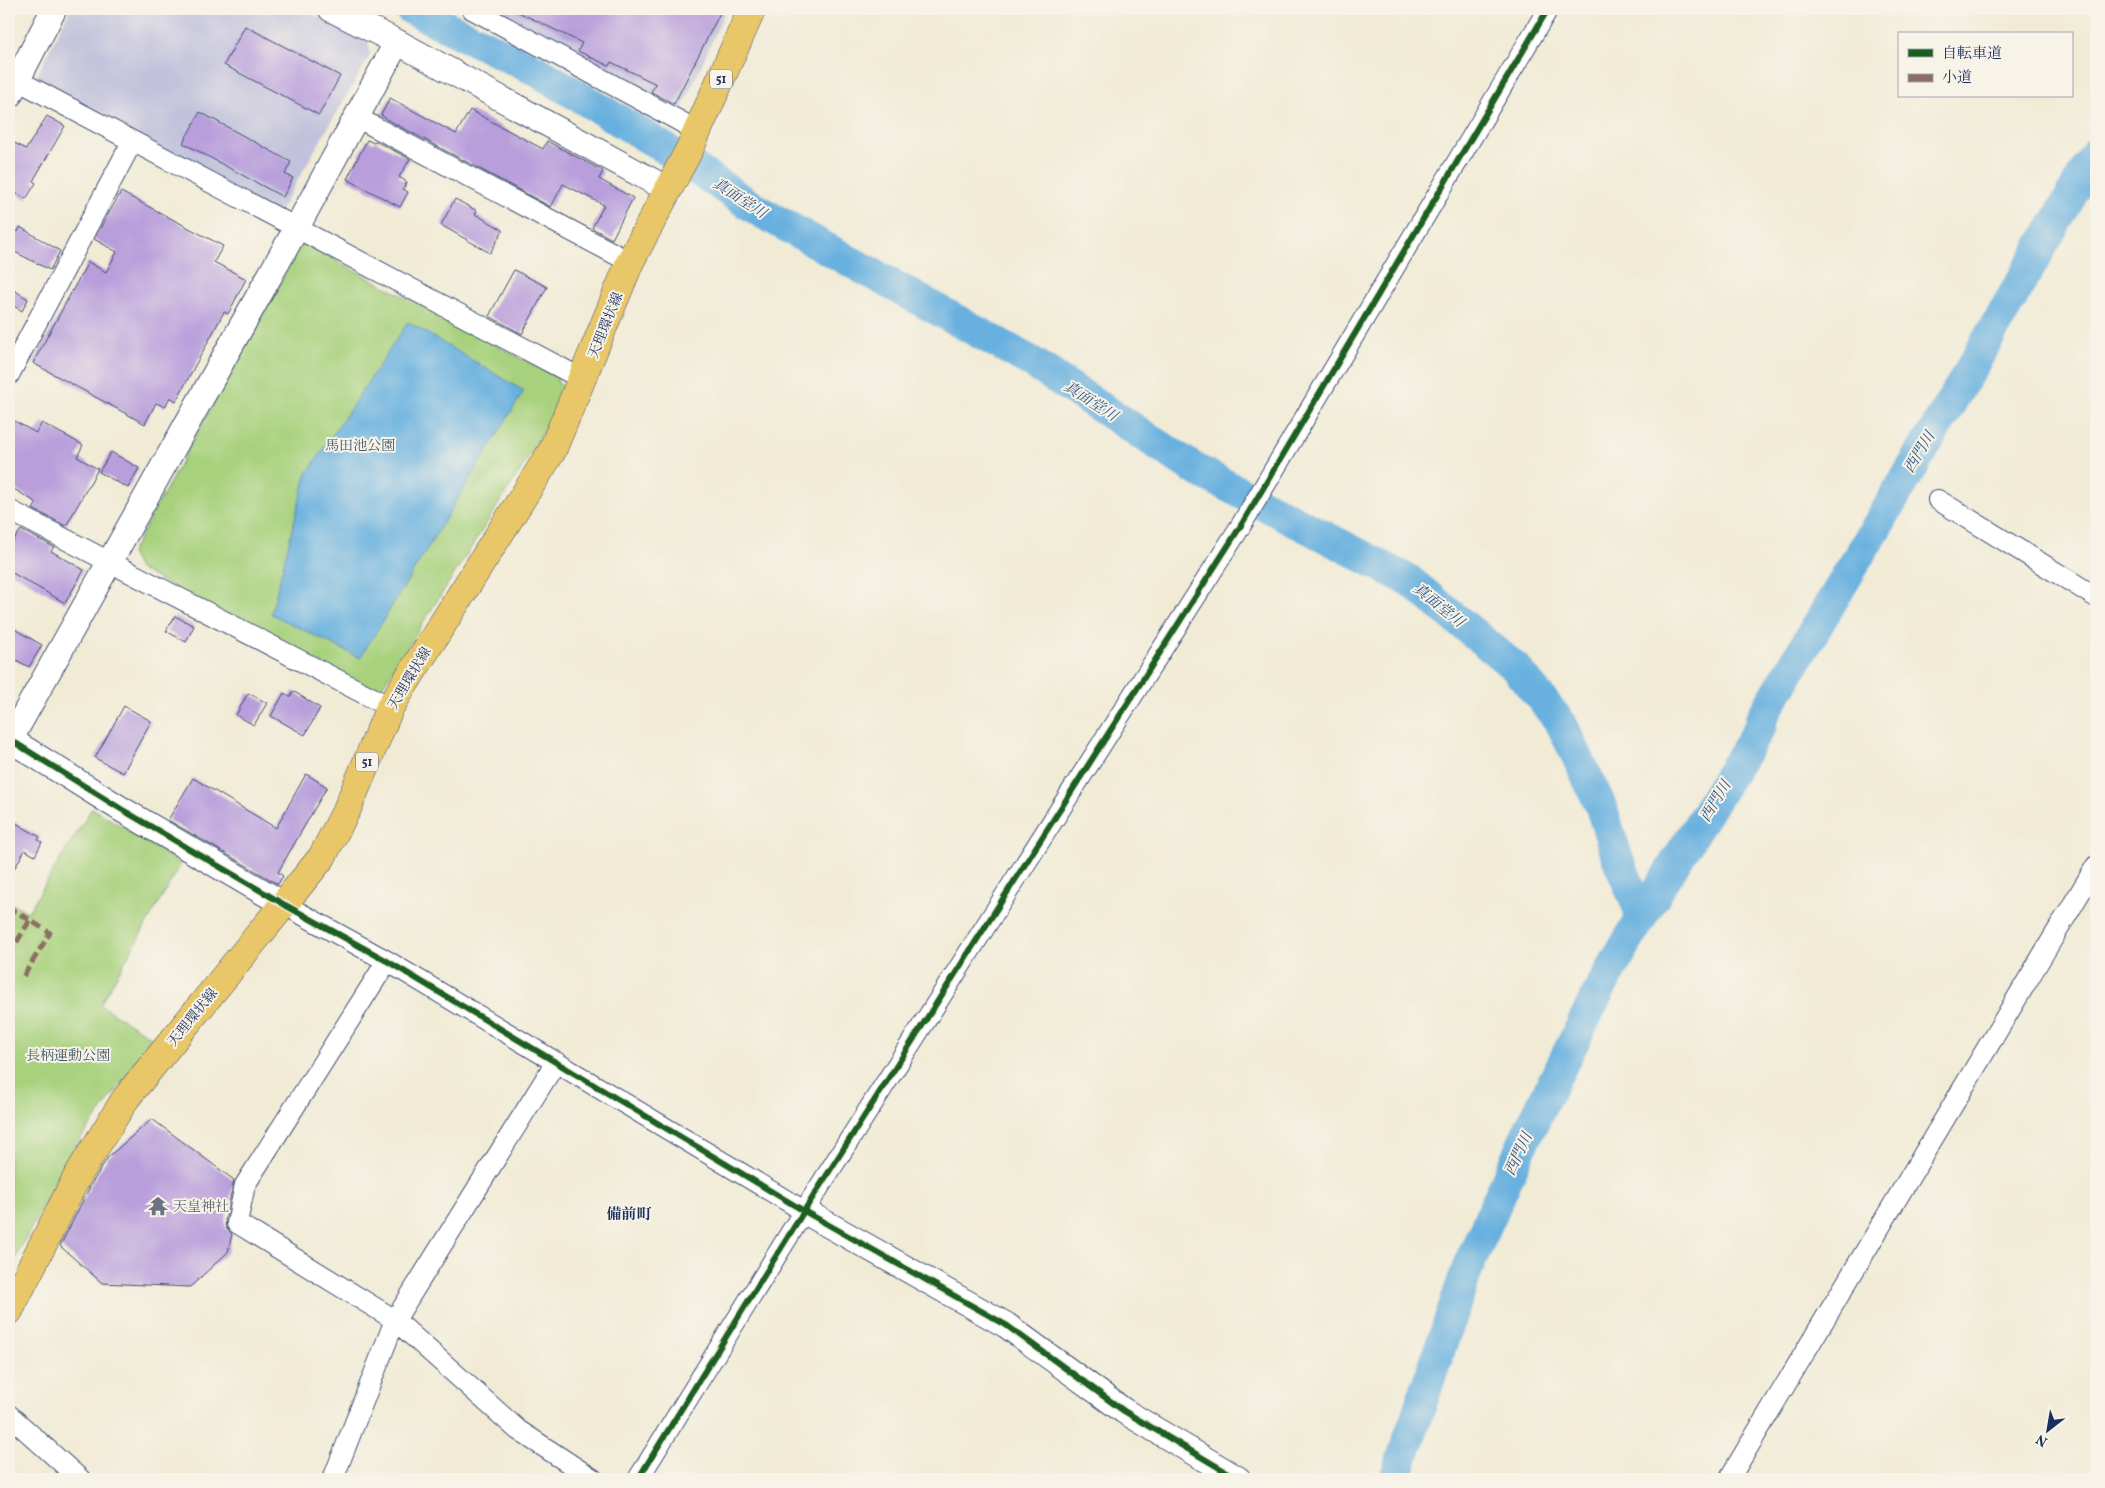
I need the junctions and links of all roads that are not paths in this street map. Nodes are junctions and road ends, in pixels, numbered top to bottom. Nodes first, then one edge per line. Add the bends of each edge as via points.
1 (54, 9) edge
2 (331, 9) edge
3 (472, 9) edge
4 (752, 9) edge
5 (1548, 9) edge
6 (397, 42) junction
7 (13, 88) edge
8 (356, 117) junction
9 (694, 141) junction
10 (132, 142) junction
11 (672, 185) junction
12 (296, 229) junction
13 (630, 262) junction
14 (9, 375) edge
15 (582, 379) junction
16 (1938, 500) dead end
17 (9, 510) edge
18 (109, 562) junction
19 (2096, 597) edge
20 (390, 707) junction
21 (9, 740) edge
22 (2096, 866) edge
23 (285, 905) junction
24 (387, 961) junction
25 (556, 1062) junction
26 (804, 1211) junction
27 (9, 1312) edge
28 (395, 1320) junction
29 (9, 1415) edge
30 (80, 1479) edge
31 (334, 1479) edge
32 (593, 1479) edge
33 (638, 1479) edge
34 (1238, 1479) edge
35 (1730, 1479) edge

1 - 7 street
2 - 6 street
3 - 9 street
4 - 9 main road, 天理環状線 / 51
5 - 26 street via 1240,528
6 - 8 street
6 - 11 street
7 - 10 street
8 - 12 street
8 - 13 street
9 - 11 main road, 天理環状線 / 51
10 - 12 street
10 - 14 street
11 - 13 main road, 天理環状線 / 51
12 - 15 street
12 - 18 street
13 - 15 main road, 天理環状線 / 51
15 - 20 main road, 天理環状線 / 51 via 552,451
16 - 19 street
17 - 18 street
18 - 20 street
18 - 21 street
20 - 23 main road, 天理環状線 / 51 via 347,809 322,857
21 - 23 street
22 - 35 street
23 - 24 street
23 - 27 main road, 天理環状線 / 51 via 126,1098 78,1176
24 - 25 street
24 - 28 street via 245,1185 237,1223
25 - 26 street
25 - 28 street
26 - 33 street
26 - 34 street via 1006,1325 1124,1411
28 - 31 street
28 - 32 street via 518,1430
29 - 30 street

